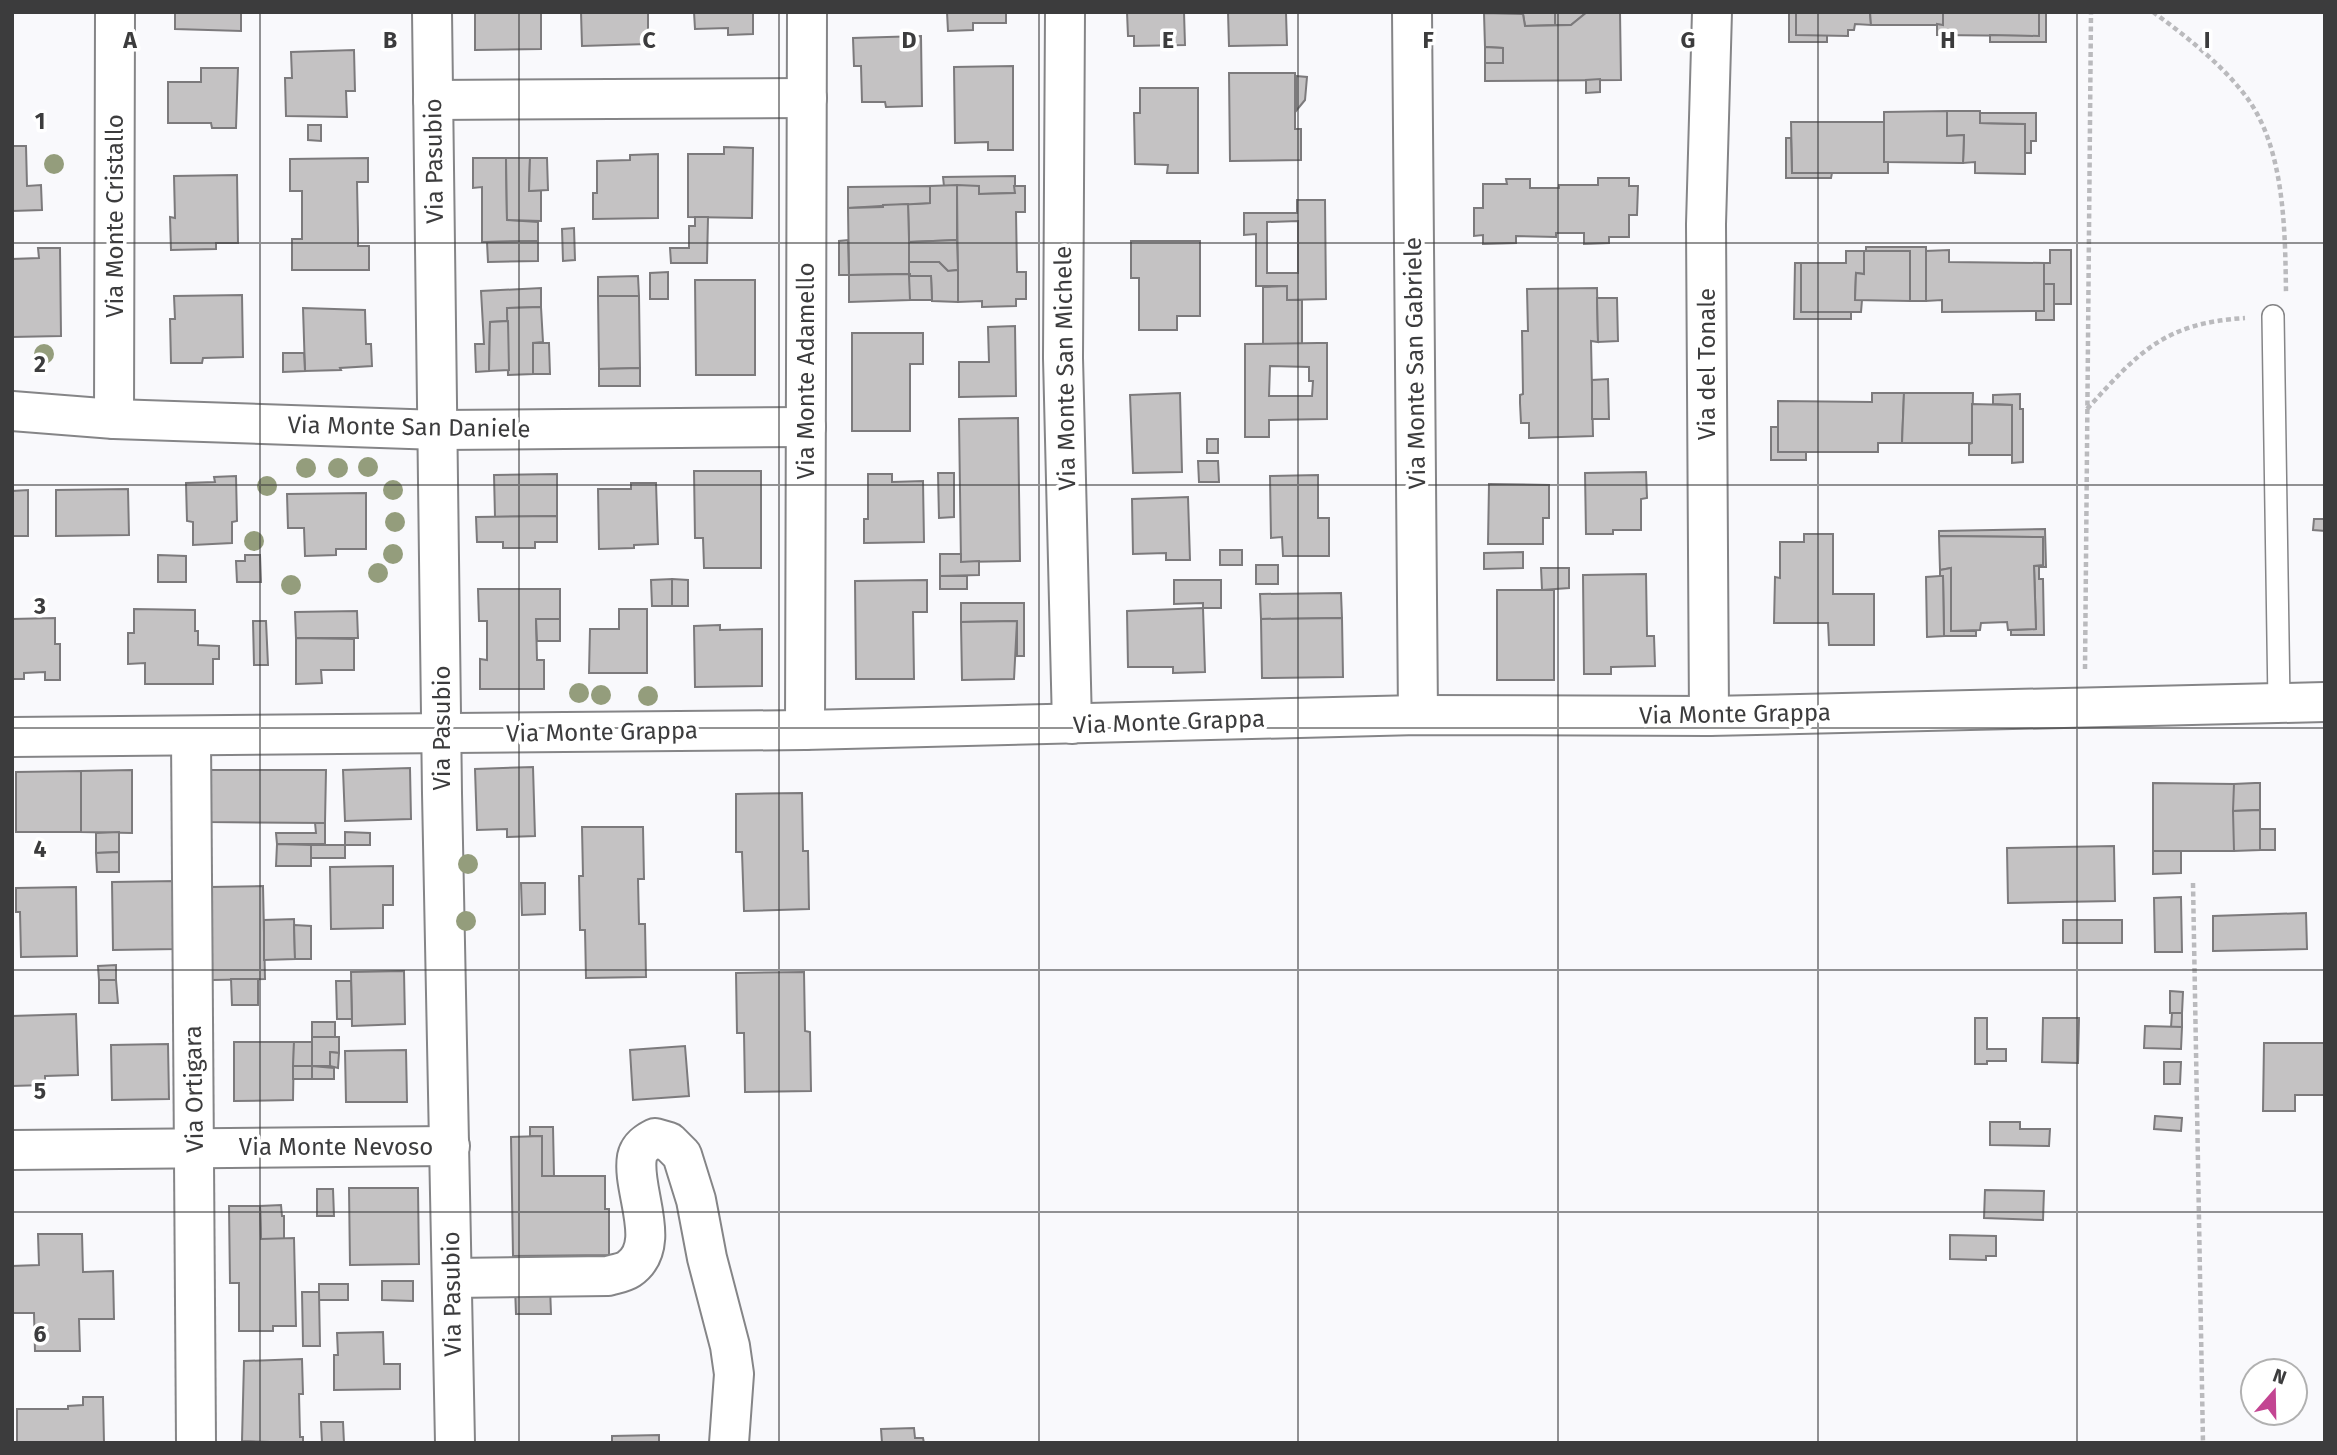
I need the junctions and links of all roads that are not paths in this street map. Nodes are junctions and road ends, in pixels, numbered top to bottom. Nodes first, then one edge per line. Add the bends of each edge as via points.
1 (115, 12) edge
2 (432, 12) edge
3 (807, 12) edge
4 (1065, 12) edge
5 (1412, 12) edge
6 (1712, 12) edge
7 (807, 98) junction
8 (433, 100) junction
9 (2273, 316) road end
10 (12, 411) edge
11 (114, 419) junction
12 (806, 427) junction
13 (439, 430) junction
14 (2325, 702) edge
15 (2279, 703) junction
16 (1418, 715) junction
17 (1709, 716) junction
18 (1072, 724) junction
19 (805, 730) junction
20 (442, 734) junction
21 (191, 736) junction
22 (12, 737) edge
23 (450, 1146) junction
24 (195, 1148) junction
25 (12, 1150) edge
26 (452, 1278) junction
27 (196, 1443) edge
28 (455, 1443) edge
29 (729, 1443) edge

1 - 11 street, Via Monte Cristallo
2 - 8 street, Via Pasubio
3 - 7 street, Via Monte Adamello
4 - 18 street, Via Monte San Michele via 1063,358
5 - 16 street, Via Monte San Gabriele
6 - 17 street, Via del Tonale via 1706,224
7 - 8 street
7 - 12 street, Via Monte Adamello
8 - 13 street, Via Pasubio
9 - 15 lane
10 - 11 street, Via Monte San Daniele
11 - 13 street, Via Monte San Daniele
12 - 13 street, Via Monte San Daniele
12 - 19 street, Via Monte Adamello
13 - 20 street, Via Pasubio
14 - 15 street, Via Monte Grappa
15 - 17 street, Via Monte Grappa
16 - 17 street, Via Monte Grappa
16 - 18 street, Via Monte Grappa
18 - 19 street, Via Monte Grappa
19 - 20 street, Via Monte Grappa
20 - 21 street, Via Monte Grappa
20 - 23 street, Via Pasubio
21 - 22 street, Via Monte Grappa
21 - 24 street, Via Ortigara
23 - 24 street, Via Monte Nevoso
23 - 26 street, Via Pasubio
24 - 25 street, Via Monte Nevoso
24 - 27 street, Via Ortigara
26 - 28 street, Via Pasubio
26 - 29 street via 608,1276 628,1270 644,1247 637,1156 644,1144 655,1138 669,1142 682,1155 696,1200 730,1346 734,1374

